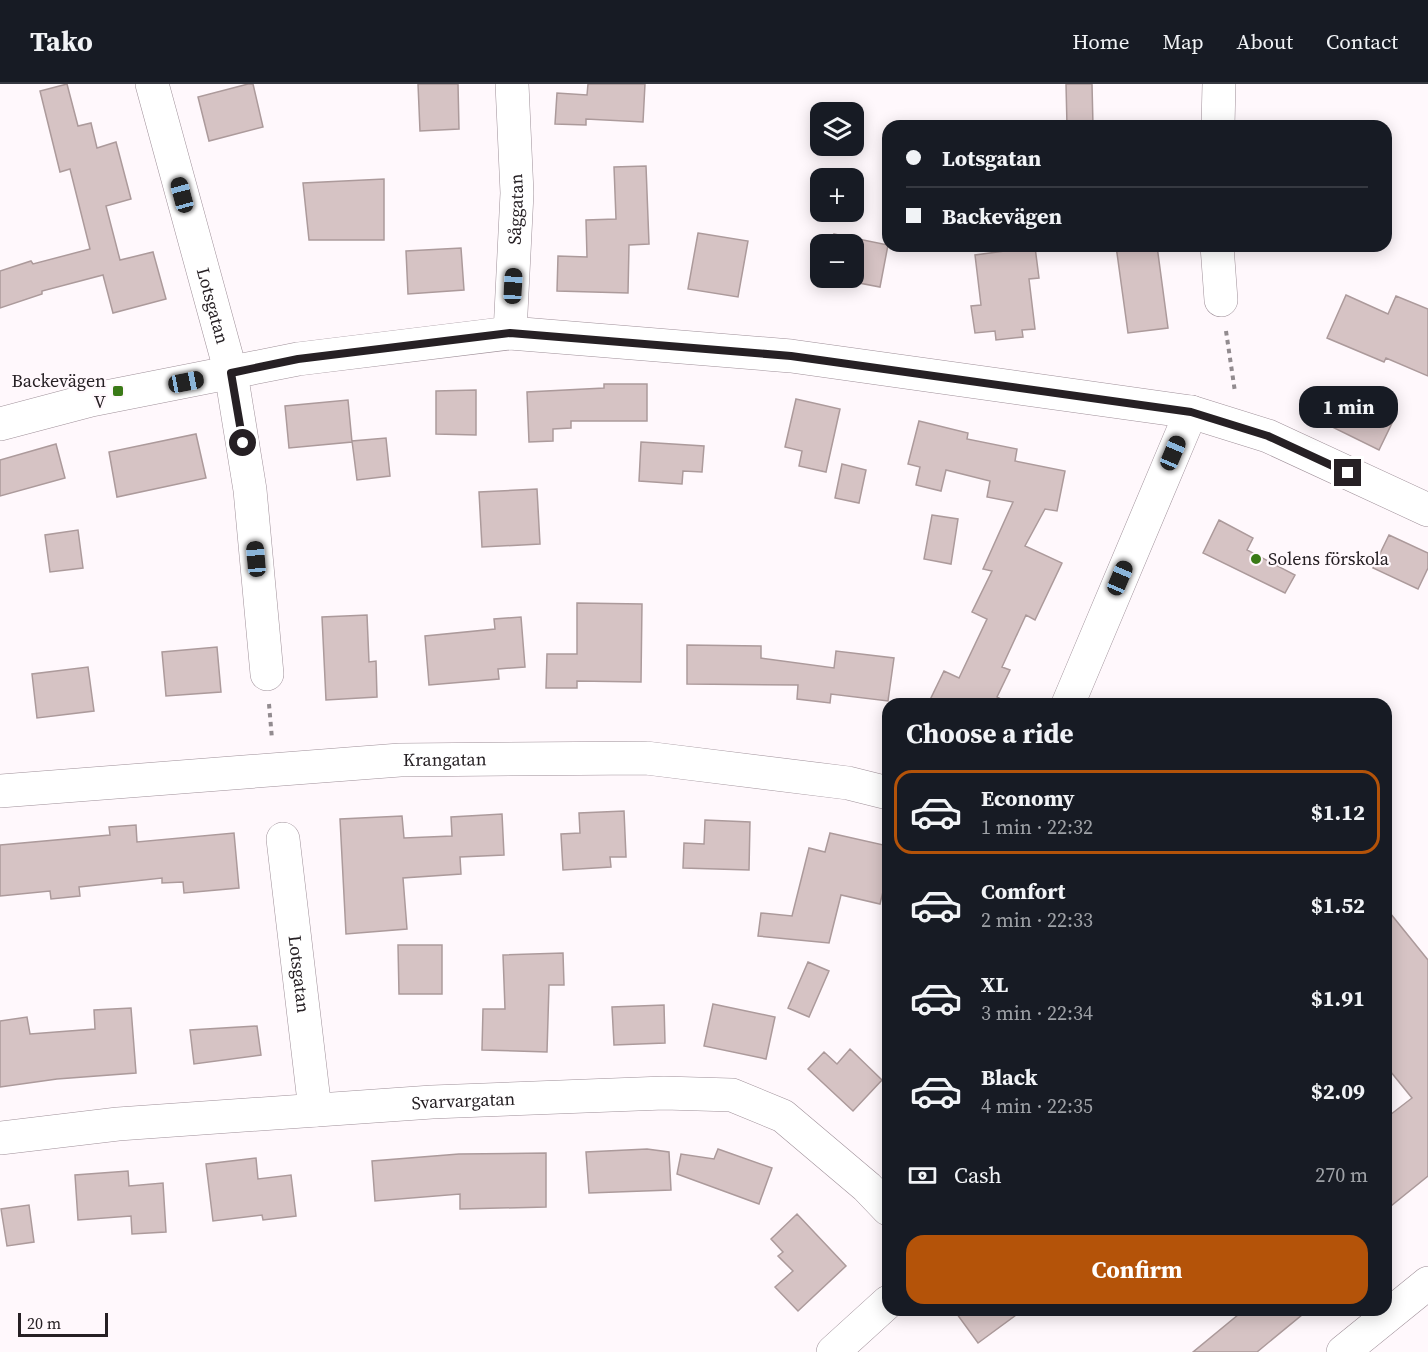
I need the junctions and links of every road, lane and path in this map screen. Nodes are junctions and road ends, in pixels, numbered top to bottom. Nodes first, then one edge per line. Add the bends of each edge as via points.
1 (152, 84) edge
2 (512, 84) edge
3 (1219, 84) edge
4 (1218, 120) edge
5 (1217, 252) edge
6 (1221, 300) dead end
7 (510, 333) junction
8 (231, 373) junction
9 (1191, 412) junction
10 (0, 424) edge
11 (1428, 510) edge
12 (267, 674) dead end
13 (1071, 698) edge
14 (0, 791) edge
15 (882, 792) edge
16 (283, 839) dead end
17 (315, 1110) junction
18 (0, 1138) edge
19 (882, 1203) edge
20 (1428, 1283) edge
21 (882, 1307) edge
22 (1392, 1307) edge
23 (1381, 1316) edge
24 (832, 1352) edge
25 (1343, 1352) edge

1 - 8 street, Lotsgatan
2 - 7 street, Såggatan via 517,193
3 - 4 street
5 - 6 street
7 - 8 street via 298,359
7 - 9 street via 791,356
8 - 10 street via 92,400
8 - 12 street, Lotsgatan via 250,490
9 - 11 street via 1268,436
9 - 13 street
14 - 15 street, Krangatan via 399,760 646,758 848,783
16 - 17 street, Lotsgatan
17 - 18 street, Svarvargatan via 118,1124
17 - 19 street, Svarvargatan via 525,1098 732,1095 783,1116
20 - 22 street
21 - 24 street
23 - 25 street

